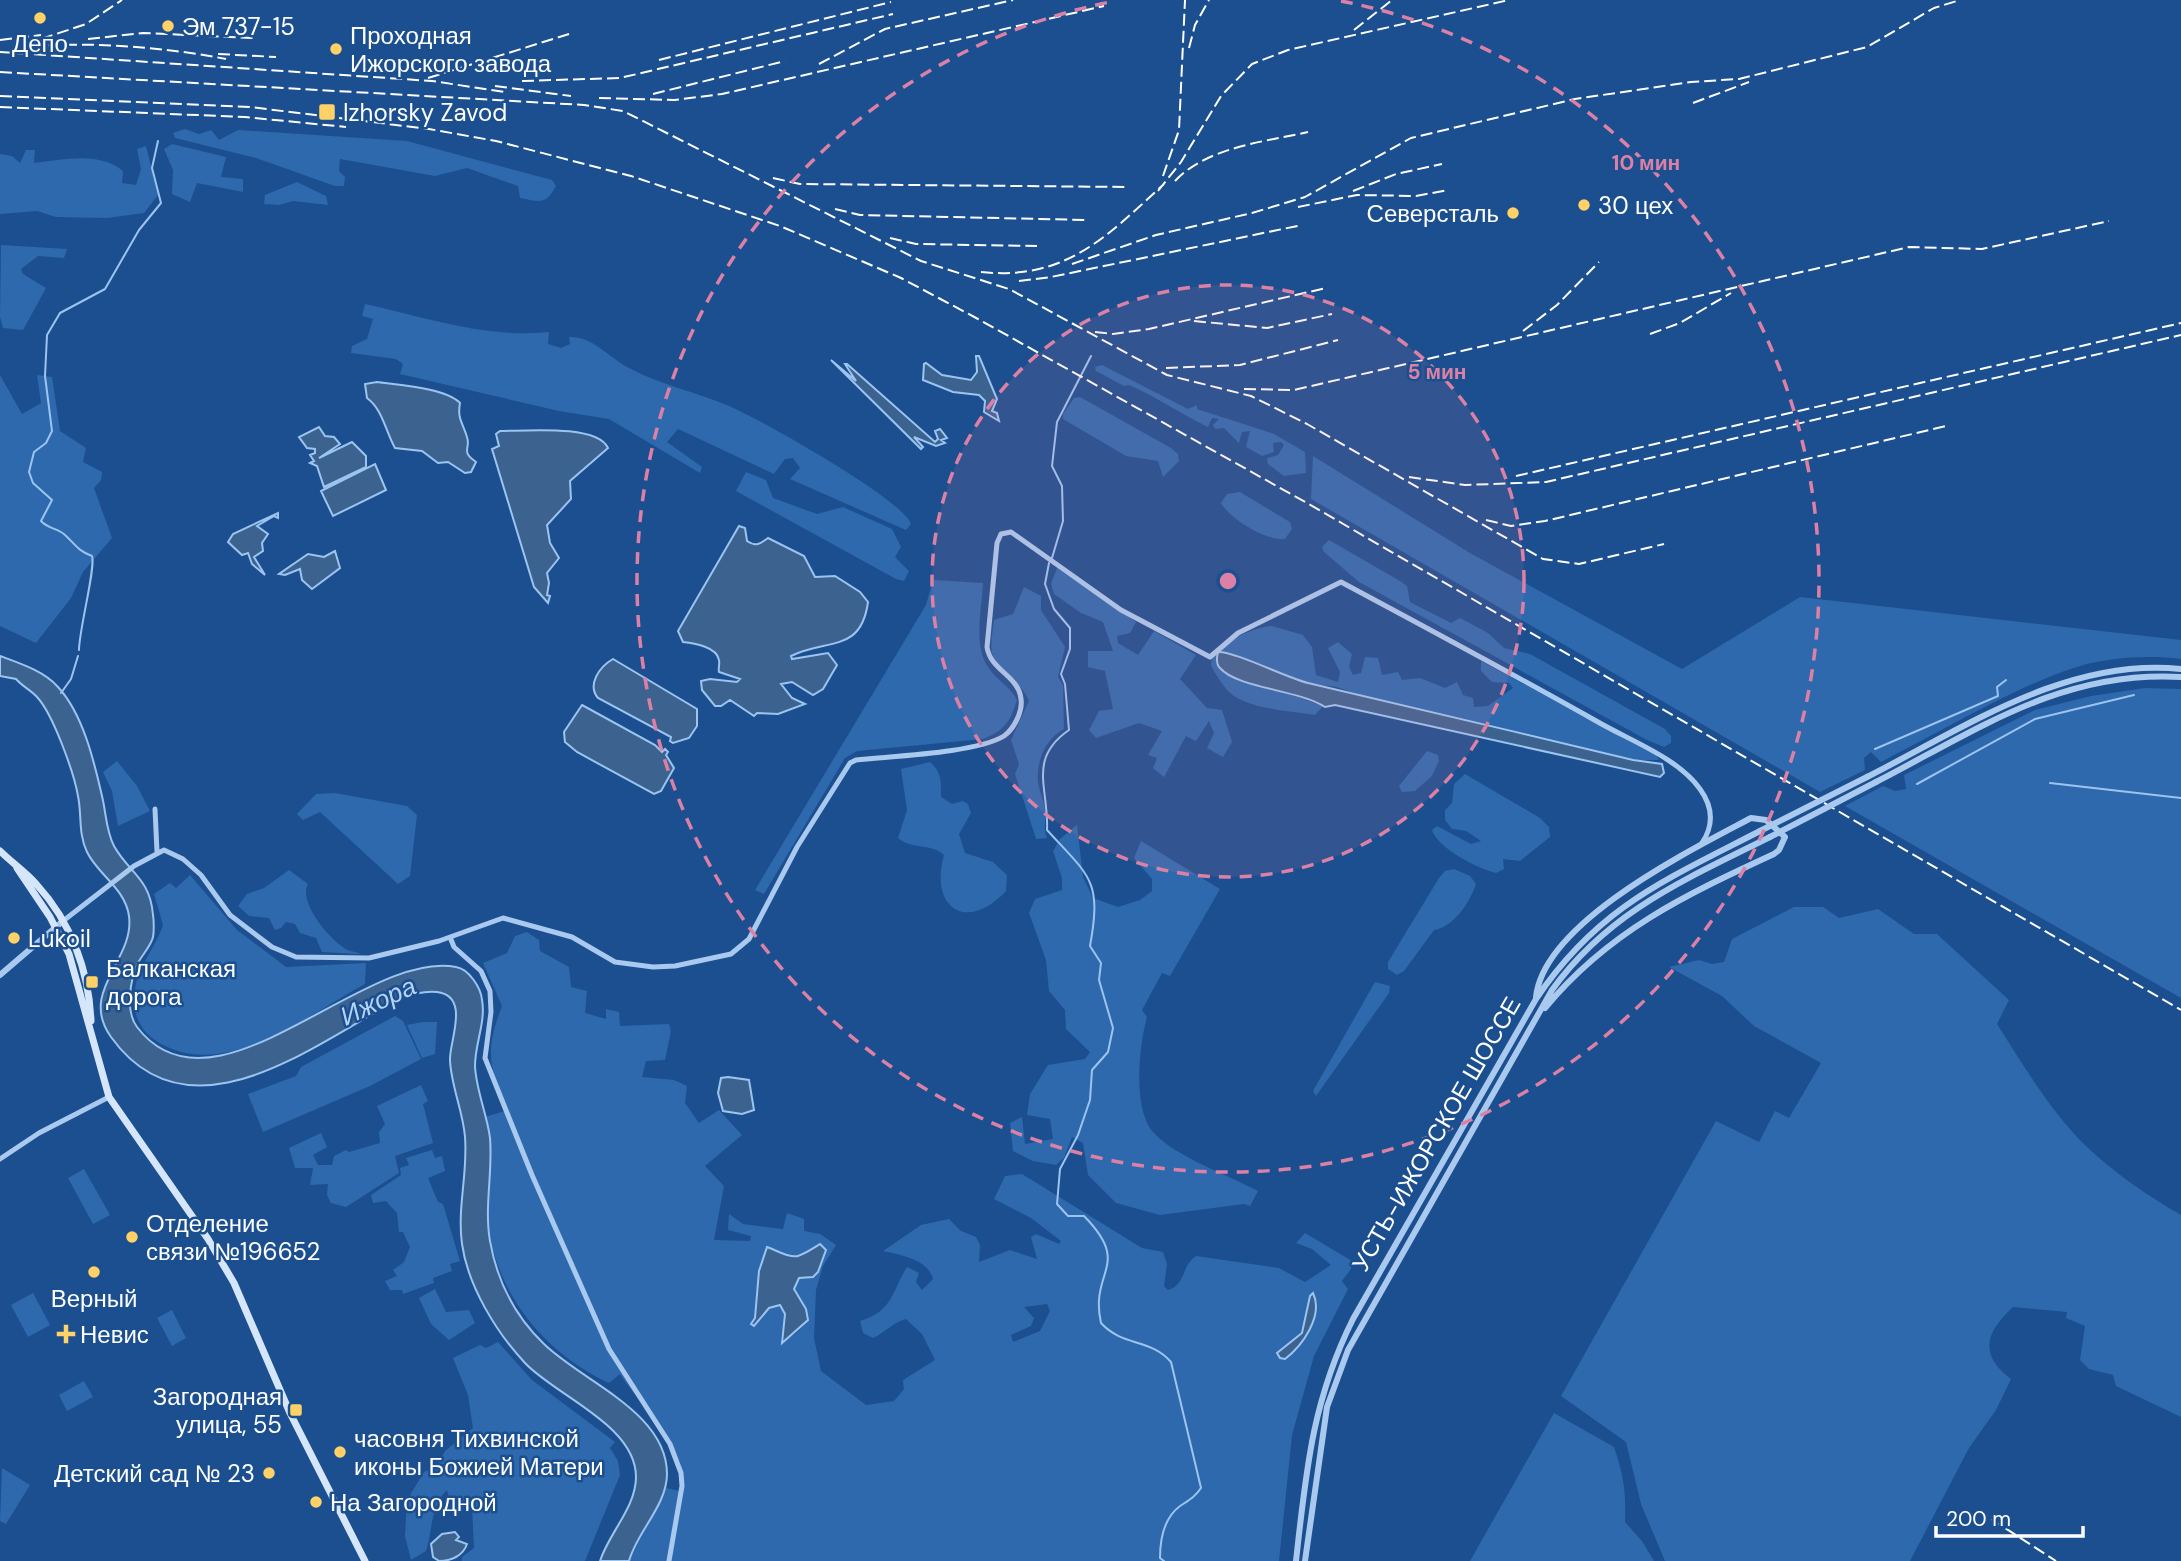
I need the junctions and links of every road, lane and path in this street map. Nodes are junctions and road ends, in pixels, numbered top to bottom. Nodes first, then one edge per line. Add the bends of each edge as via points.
1 (2181, 669) edge
2 (2181, 677) edge
3 (155, 809) dead end
4 (1712, 822) junction
5 (1726, 831) junction
6 (1700, 845) junction
7 (0, 851) edge
8 (157, 852) junction
9 (17, 869) junction
10 (63, 921) junction
11 (56, 927) junction
12 (450, 937) junction
13 (0, 975) edge
14 (1535, 999) junction
15 (1536, 1015) junction
16 (92, 1036) junction
17 (109, 1097) junction
18 (0, 1159) edge
19 (365, 1561) edge
20 (669, 1561) edge
21 (1296, 1561) edge
22 (1305, 1561) edge

1 - 14 street, УСТЬ-ИЖОРСКОЕ ШОССЕ, bridge via 2128,669 2064,682 1760,831 1666,880 1602,921 1572,950
2 - 15 street, УСТЬ-ИЖОРСКОЕ ШОССЕ, bridge via 2129,677 2065,689 2021,707 1665,890 1616,922 1575,960
3 - 8 street
4 - 5 street
4 - 6 street
4 - 12 street via 1701,790 1661,758 1341,582 1238,632 1210,657 1121,610 1011,532 1001,534 997,543 987,647 989,658 1017,687 1022,700 1014,727 973,746 850,763 797,847 749,939 736,952 676,966 633,966 603,957 572,937 503,918
5 - 6 street
5 - 15 street via 1757,817 1785,840 1774,854 1642,920 1575,975
6 - 14 street via 1628,887 1594,913 1556,955 1537,986
7 - 9 main road
8 - 10 street
8 - 12 street via 170,851 183,859 210,883 230,915 284,954 369,958
9 - 10 main road via 38,885
9 - 11 main road
10 - 11 street
10 - 16 main road via 83,971
11 - 13 street
11 - 16 main road via 76,971
12 - 20 street via 454,947 481,971 490,991 485,1058 532,1175 609,1349 670,1444 681,1473
14 - 21 street, УСТЬ-ИЖОРСКОЕ ШОССЕ via 1332,1363 1314,1427
15 - 22 street, УСТЬ-ИЖОРСКОЕ ШОССЕ via 1340,1367 1323,1428
16 - 17 main road
17 - 18 street
17 - 19 main road via 230,1277 290,1413

